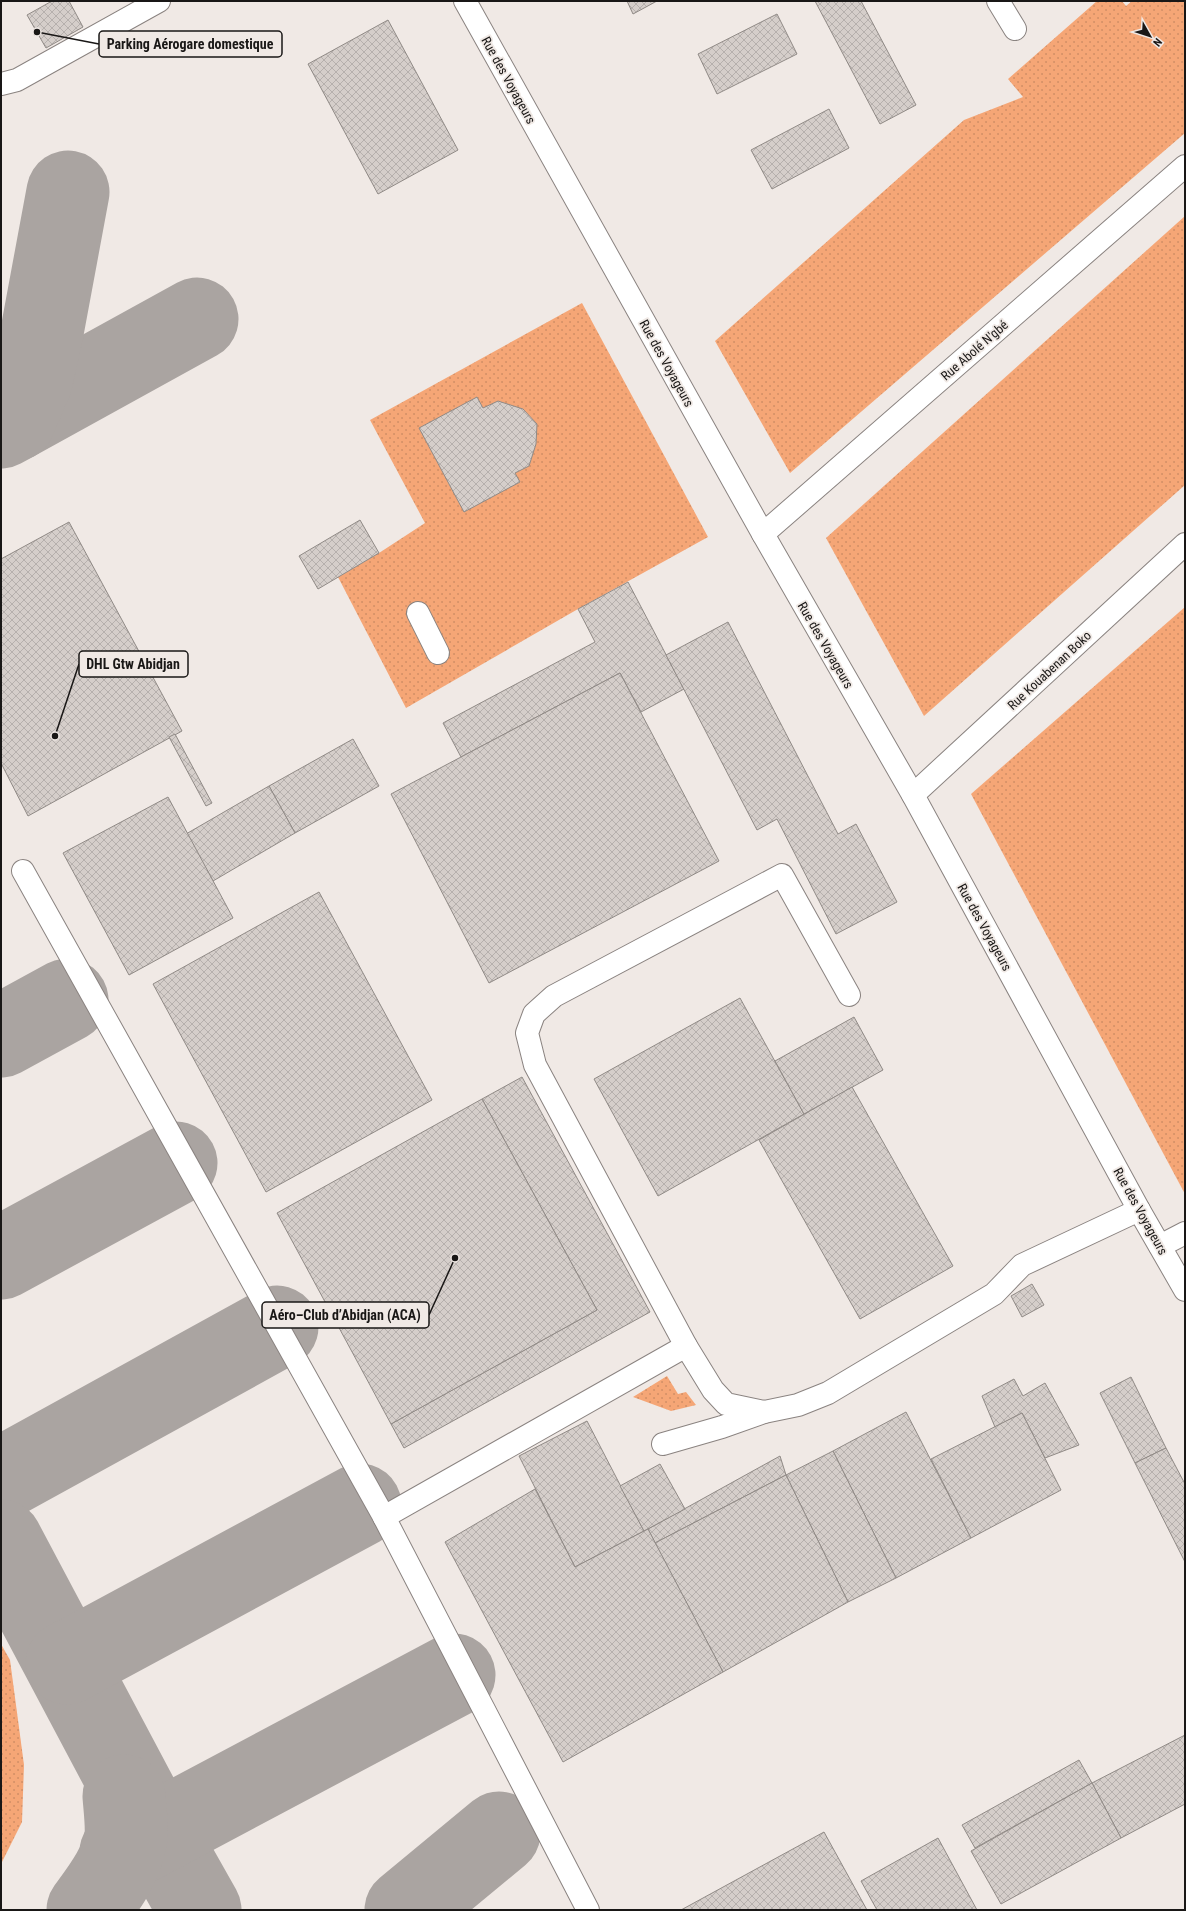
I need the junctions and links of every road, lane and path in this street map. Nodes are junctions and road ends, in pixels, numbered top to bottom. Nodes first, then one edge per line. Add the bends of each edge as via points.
1 (159, 1) edge
2 (465, 1) edge
3 (998, 1) edge
4 (1016, 29) dead end
5 (1, 84) edge
6 (1185, 166) edge
7 (763, 534) junction
8 (1185, 544) edge
9 (418, 613) dead end
10 (438, 653) dead end
11 (913, 795) junction
12 (23, 871) dead end
13 (849, 995) dead end
14 (1139, 1210) junction
15 (1185, 1232) edge
16 (1160, 1246) junction
17 (1185, 1290) edge
18 (686, 1346) junction
19 (764, 1412) junction
20 (663, 1444) dead end
21 (384, 1517) junction
22 (588, 1910) edge

1 - 5 street via 17,80
2 - 7 street, Rue des Voyageurs
3 - 4 street
6 - 7 street, Rue Abolé N'gbé
7 - 11 street, Rue des Voyageurs
8 - 11 street, Rue Kouabenan Boko
9 - 10 street
11 - 14 street, Rue des Voyageurs
12 - 21 street
13 - 18 street via 782,874 554,996 534,1014 527,1033 535,1065
14 - 16 street, Rue des Voyageurs
14 - 19 street via 1022,1265 994,1294 828,1393 798,1405
15 - 16 street
16 - 17 street, Rue des Voyageurs
18 - 19 street via 713,1390 726,1404
18 - 21 street
19 - 20 street
21 - 22 street

